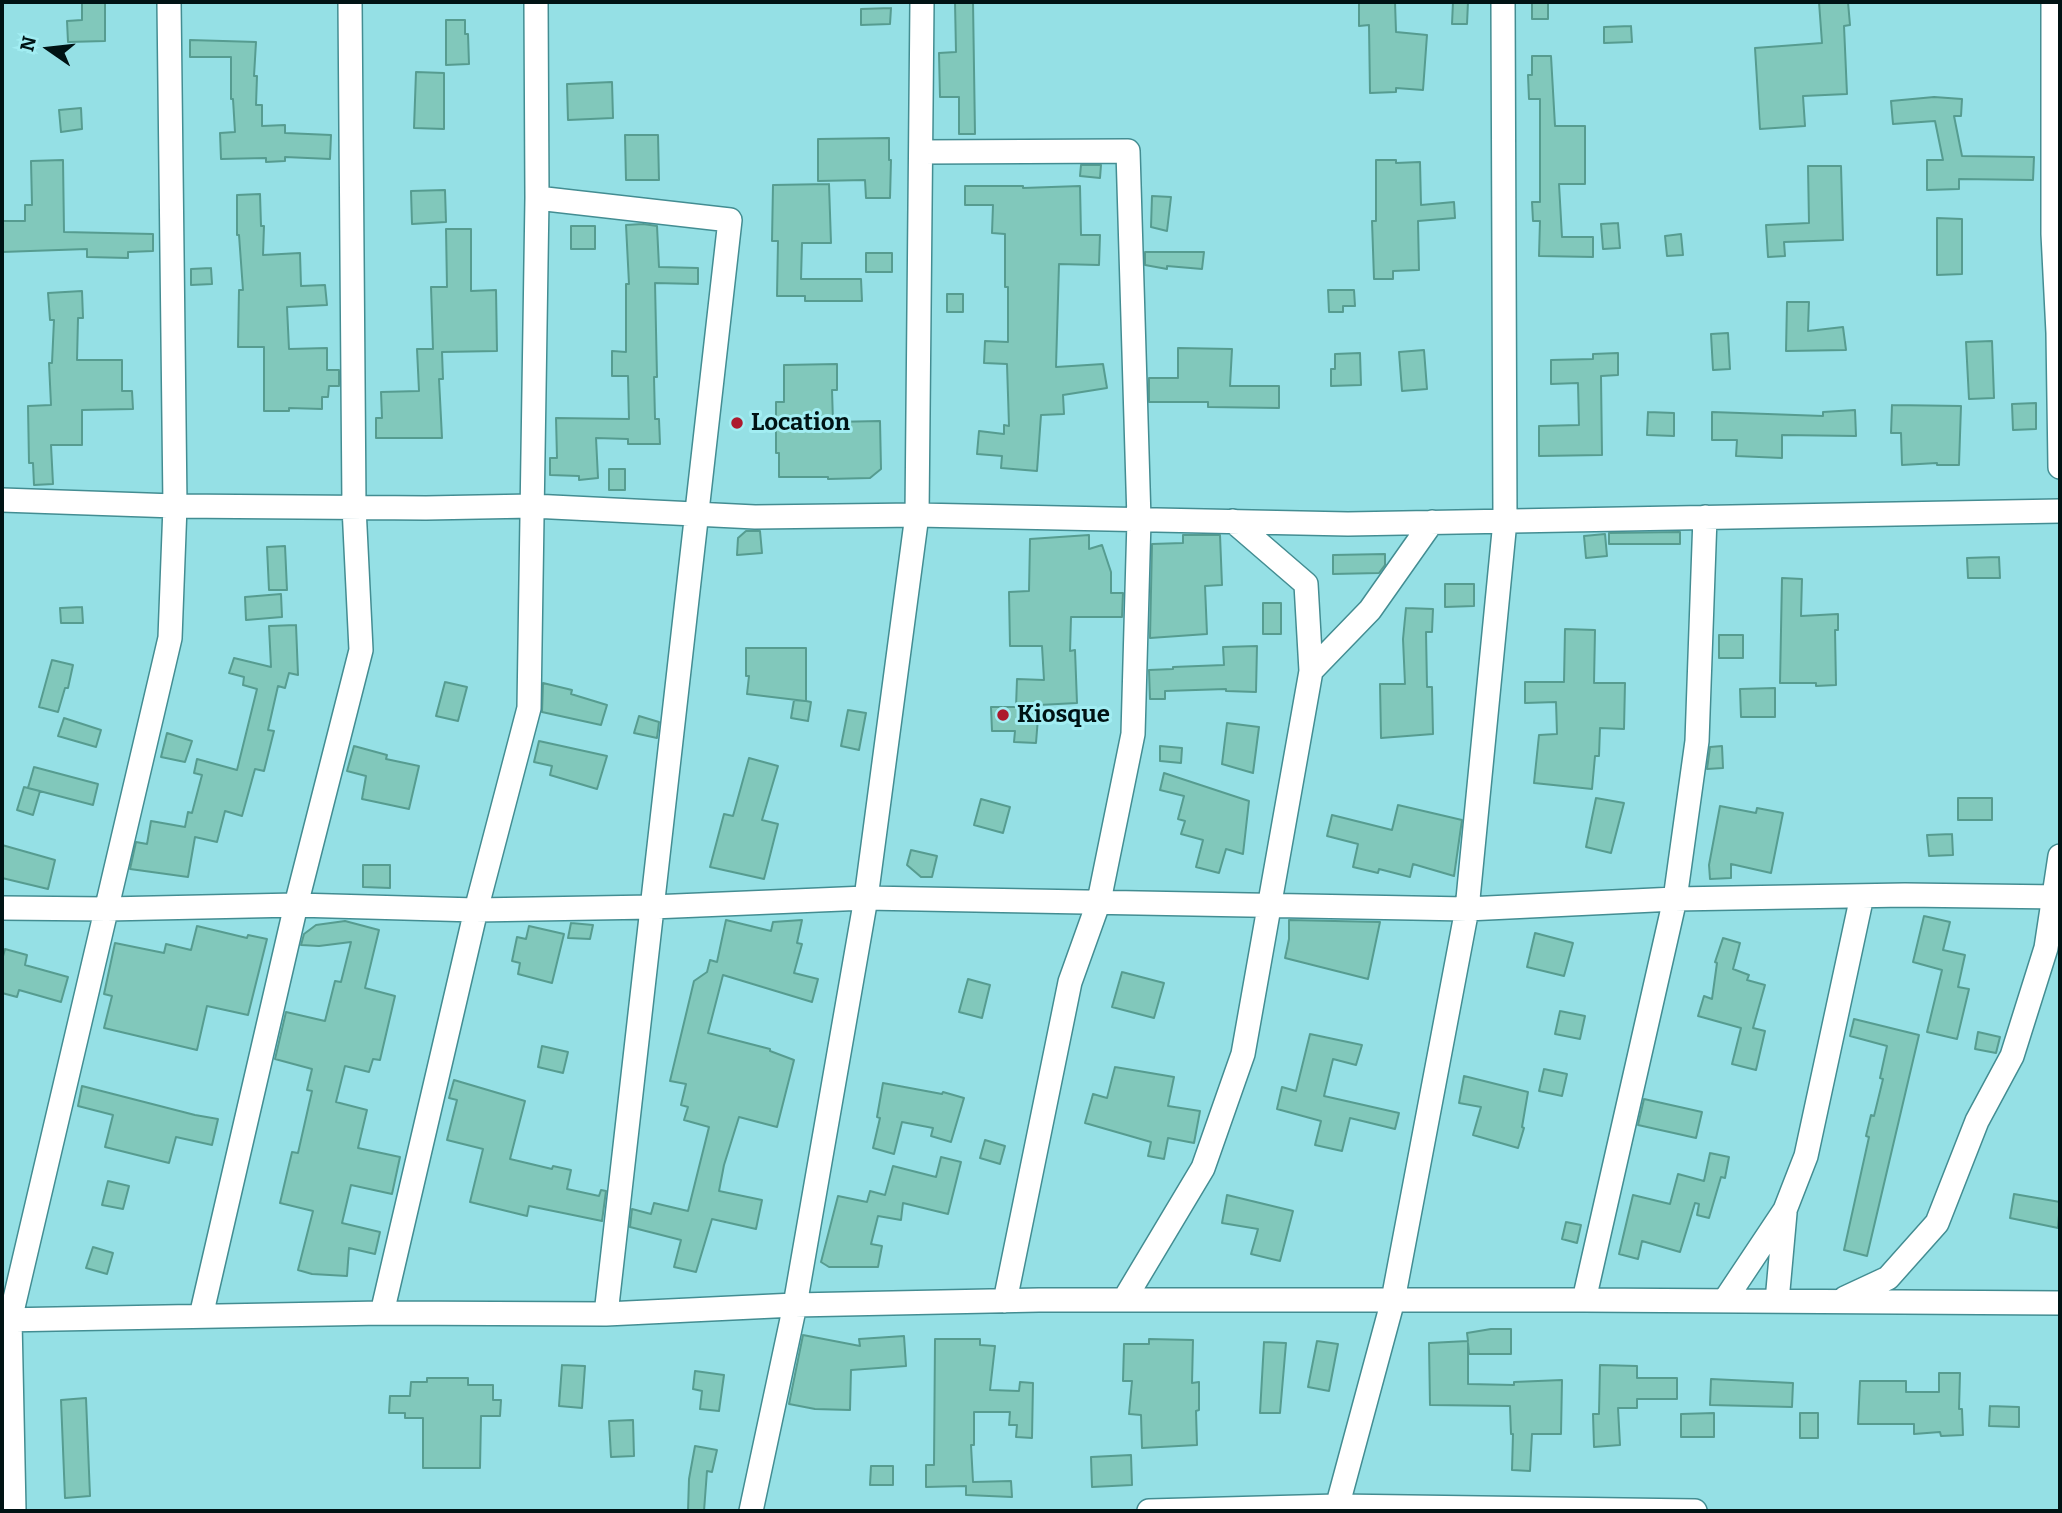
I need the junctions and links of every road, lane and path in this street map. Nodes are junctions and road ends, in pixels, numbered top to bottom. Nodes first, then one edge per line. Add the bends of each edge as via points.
1 (169, 2) edge
2 (351, 2) edge
3 (537, 2) edge
4 (922, 2) edge
5 (1503, 2) edge
6 (2053, 2) edge
7 (921, 152) junction
8 (537, 198) junction
9 (2060, 467) edge
10 (2, 500) edge
11 (175, 506) junction
12 (532, 506) junction
13 (354, 508) junction
14 (2060, 511) edge
15 (697, 513) junction
16 (917, 515) junction
17 (1704, 517) junction
18 (1139, 520) junction
19 (1505, 521) junction
20 (1233, 522) junction
21 (1432, 522) junction
22 (1311, 671) junction
23 (2060, 856) edge
24 (1862, 896) junction
25 (2058, 897) edge
26 (866, 898) junction
27 (1675, 899) junction
28 (1098, 901) junction
29 (296, 905) junction
30 (1270, 905) junction
31 (652, 907) junction
32 (2, 908) edge
33 (107, 909) junction
34 (1466, 909) junction
35 (475, 910) junction
36 (1785, 1210) junction
37 (1124, 1300) junction
38 (1393, 1300) junction
39 (1584, 1300) junction
40 (1725, 1300) junction
41 (1005, 1301) junction
42 (1777, 1301) junction
43 (1837, 1301) junction
44 (2060, 1303) edge
45 (795, 1305) junction
46 (382, 1313) junction
47 (606, 1314) junction
48 (201, 1316) junction
49 (6, 1320) edge
50 (1336, 1509) edge
51 (14, 1511) edge
52 (751, 1511) edge
53 (1149, 1511) edge
54 (1695, 1511) edge

1 - 11 street
2 - 13 street
3 - 8 street
4 - 7 street
5 - 19 street
6 - 9 street
7 - 16 street
7 - 18 street via 1128,151
8 - 12 street
8 - 15 street via 730,220
10 - 11 street
11 - 13 street
11 - 33 street via 170,638
12 - 13 street
12 - 15 street
12 - 35 street via 529,708
13 - 29 street via 361,650
14 - 17 street
15 - 16 street
15 - 31 street
16 - 18 street
16 - 26 street
17 - 19 street
17 - 27 street via 1698,741
18 - 20 street
18 - 28 street via 1133,734
19 - 21 street
19 - 34 street
20 - 21 street
20 - 22 street via 1306,584
21 - 22 street via 1370,610
22 - 30 street
23 - 25 street
24 - 25 street
24 - 27 street
24 - 36 street via 1807,1156
25 - 43 street via 2012,1056 1977,1121 1937,1223 1888,1278
26 - 28 street
26 - 31 street
26 - 45 street
27 - 34 street
27 - 39 street
28 - 30 street
28 - 41 street via 1070,982
29 - 33 street
29 - 35 street
29 - 48 street
30 - 34 street
30 - 37 street via 1243,1054 1203,1168
31 - 35 street
31 - 47 street
32 - 33 street
33 - 49 street
34 - 38 street
35 - 46 street
36 - 40 street
36 - 42 street
37 - 38 street
37 - 41 street
38 - 39 street
38 - 50 street
39 - 40 street
40 - 42 street
41 - 45 street
42 - 43 street
43 - 44 street
45 - 47 street
45 - 52 street
46 - 47 street
46 - 48 street
48 - 49 street
49 - 51 street
50 - 53 street
50 - 54 street

